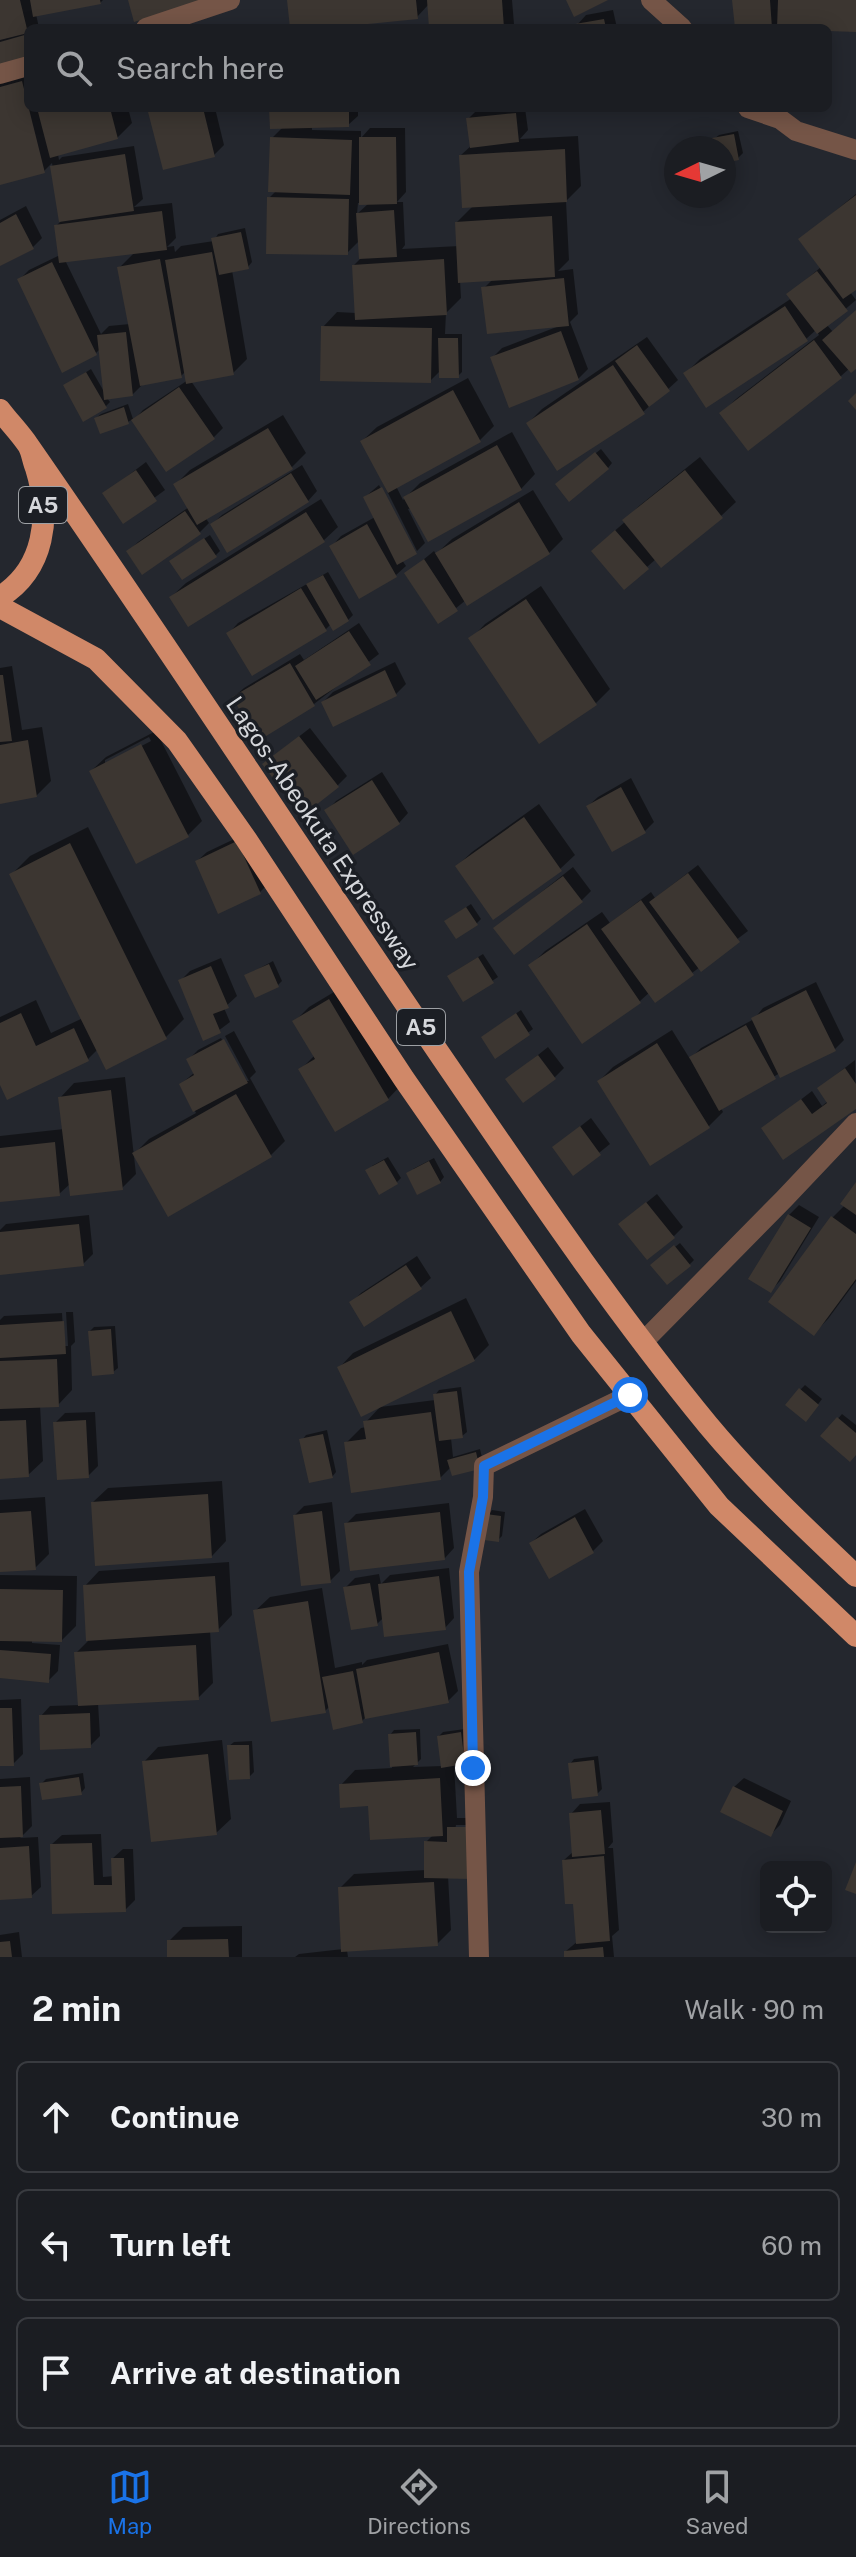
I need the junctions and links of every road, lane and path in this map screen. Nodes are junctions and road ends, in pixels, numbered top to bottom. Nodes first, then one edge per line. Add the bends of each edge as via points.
1 (230, 0) edge
2 (651, 0) edge
3 (158, 24) edge
4 (678, 24) edge
5 (24, 67) edge
6 (0, 74) edge
7 (760, 112) edge
8 (856, 150) edge
9 (0, 410) edge
10 (28, 445) junction
11 (0, 597) edge
12 (0, 607) edge
13 (856, 1123) edge
14 (643, 1342) junction
15 (630, 1395) junction
16 (856, 1576) edge
17 (856, 1636) edge
18 (479, 1957) edge

1 - 3 street
2 - 4 street
5 - 6 street
7 - 8 street via 796,131
9 - 10 highway, A5
10 - 11 highway, A5 via 41,485 45,525 34,561
10 - 14 highway, Lagos-Abeokuta Expressway / A5 via 555,1222
12 - 15 highway, A5 via 96,659 177,741 422,1105 581,1334
13 - 14 street
14 - 16 highway, Lagos-Abeokuta Expressway / A5 via 710,1427
15 - 17 highway, A5 via 719,1506
15 - 18 street via 484,1466 469,1572

